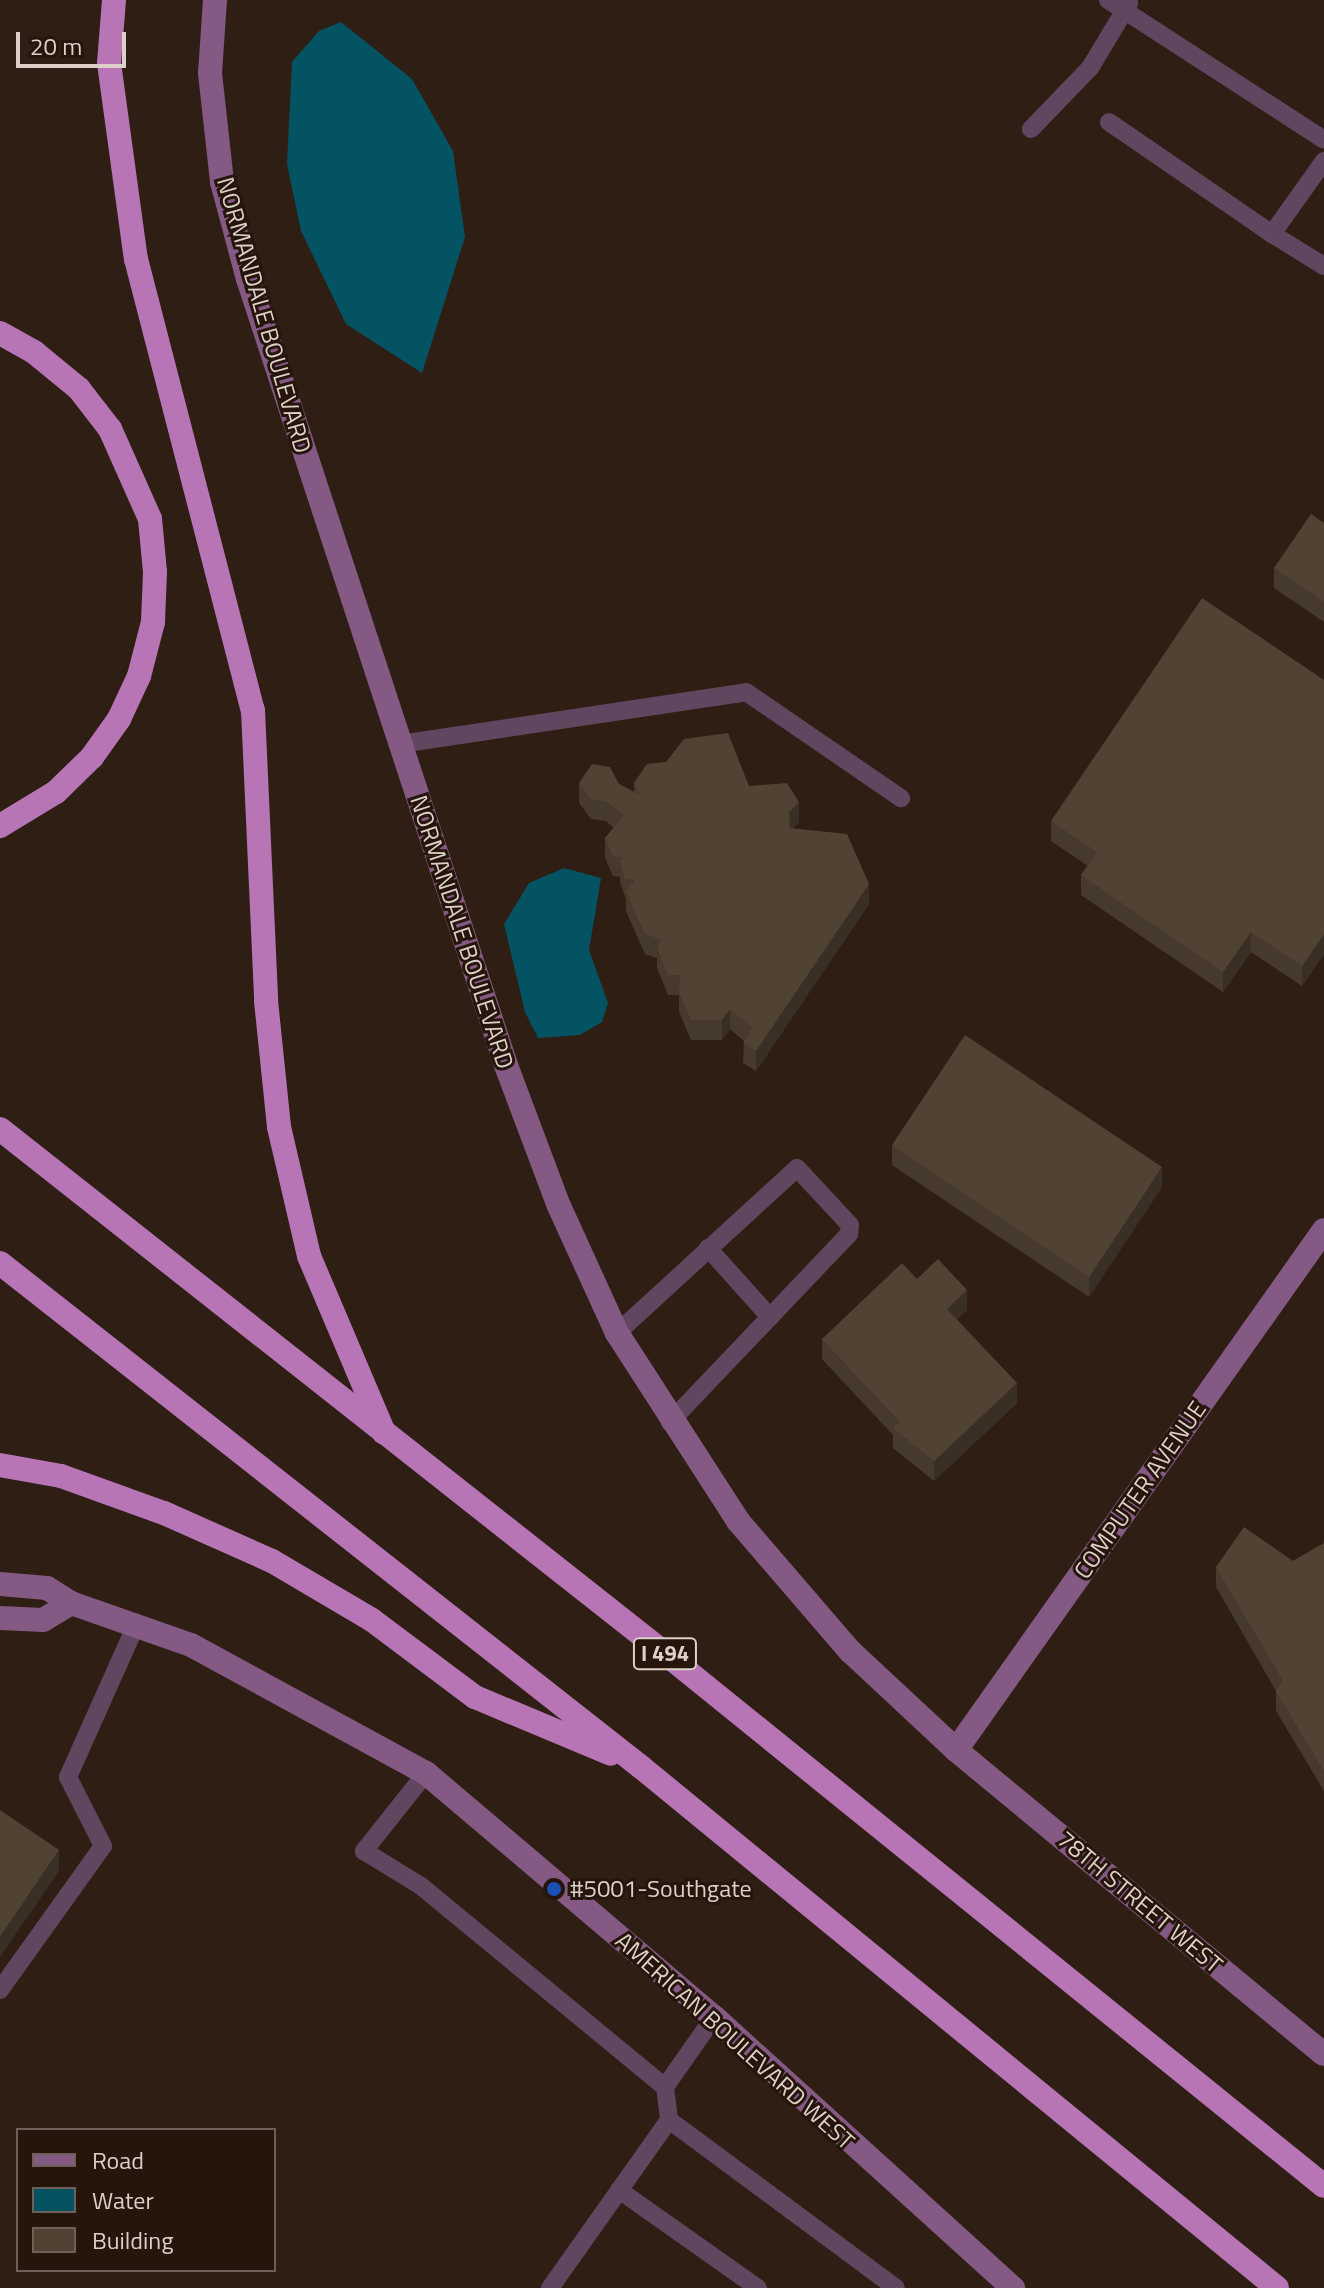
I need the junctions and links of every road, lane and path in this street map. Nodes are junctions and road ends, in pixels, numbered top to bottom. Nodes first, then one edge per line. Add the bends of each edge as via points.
1 (114, 0) edge
2 (215, 0) edge
3 (1121, 3) edge
4 (1109, 122) dead end
5 (1031, 129) dead end
6 (1324, 140) edge
7 (1324, 161) edge
8 (1272, 234) junction
9 (1324, 266) edge
10 (0, 333) edge
11 (400, 744) junction
12 (901, 798) dead end
13 (0, 826) edge
14 (0, 1129) edge
15 (1324, 1230) edge
16 (708, 1248) junction
17 (0, 1263) edge
18 (770, 1317) junction
19 (617, 1333) junction
20 (670, 1422) junction
21 (385, 1435) junction
22 (0, 1465) edge
23 (0, 1584) edge
24 (71, 1603) junction
25 (0, 1618) edge
26 (135, 1627) junction
27 (956, 1750) junction
28 (641, 1767) junction
29 (426, 1773) junction
30 (0, 1990) edge
31 (714, 2017) junction
32 (1324, 2054) edge
33 (665, 2087) junction
34 (669, 2120) junction
35 (1324, 2186) edge
36 (619, 2190) junction
37 (550, 2288) edge
38 (758, 2288) edge
39 (896, 2288) edge
40 (1013, 2288) edge
41 (1277, 2288) edge

1 - 21 highway via 109,63 136,259 253,710 266,1001 279,1127 309,1256
2 - 11 street, NORMANDALE BOULEVARD via 210,73 222,182 248,279
3 - 5 lane via 1090,68
3 - 6 lane
4 - 8 lane
7 - 8 lane
8 - 9 lane
10 - 13 highway via 34,352 79,389 110,429 150,519 155,572 153,622 139,676 119,719 92,757 56,792
11 - 12 lane via 746,692
11 - 19 street, NORMANDALE BOULEVARD via 507,1068 559,1206
14 - 21 highway, I 494
15 - 27 street, COMPUTER AVENUE
16 - 18 lane
16 - 18 lane via 797,1168 804,1173 850,1225 849,1234
16 - 19 lane
17 - 28 highway
18 - 20 lane
19 - 20 street, NORMANDALE BOULEVARD
20 - 27 street, NORMANDALE BOULEVARD via 738,1521 829,1627
21 - 35 highway, I 494 via 672,1659
22 - 28 highway via 76,1481 272,1561 372,1620 475,1697
23 - 24 street, AMERICAN BOULEVARD WEST via 47,1588
24 - 25 street via 43,1620
24 - 26 street, AMERICAN BOULEVARD WEST
26 - 29 street, AMERICAN BOULEVARD WEST via 191,1645 245,1671
26 - 30 lane via 68,1777 103,1846
27 - 32 street, 78TH STREET WEST
28 - 41 highway
29 - 31 street, AMERICAN BOULEVARD WEST
29 - 33 lane via 364,1851 421,1886
31 - 33 lane
31 - 40 street, AMERICAN BOULEVARD WEST
33 - 34 lane
34 - 36 lane
34 - 39 lane
36 - 37 lane
36 - 38 lane

